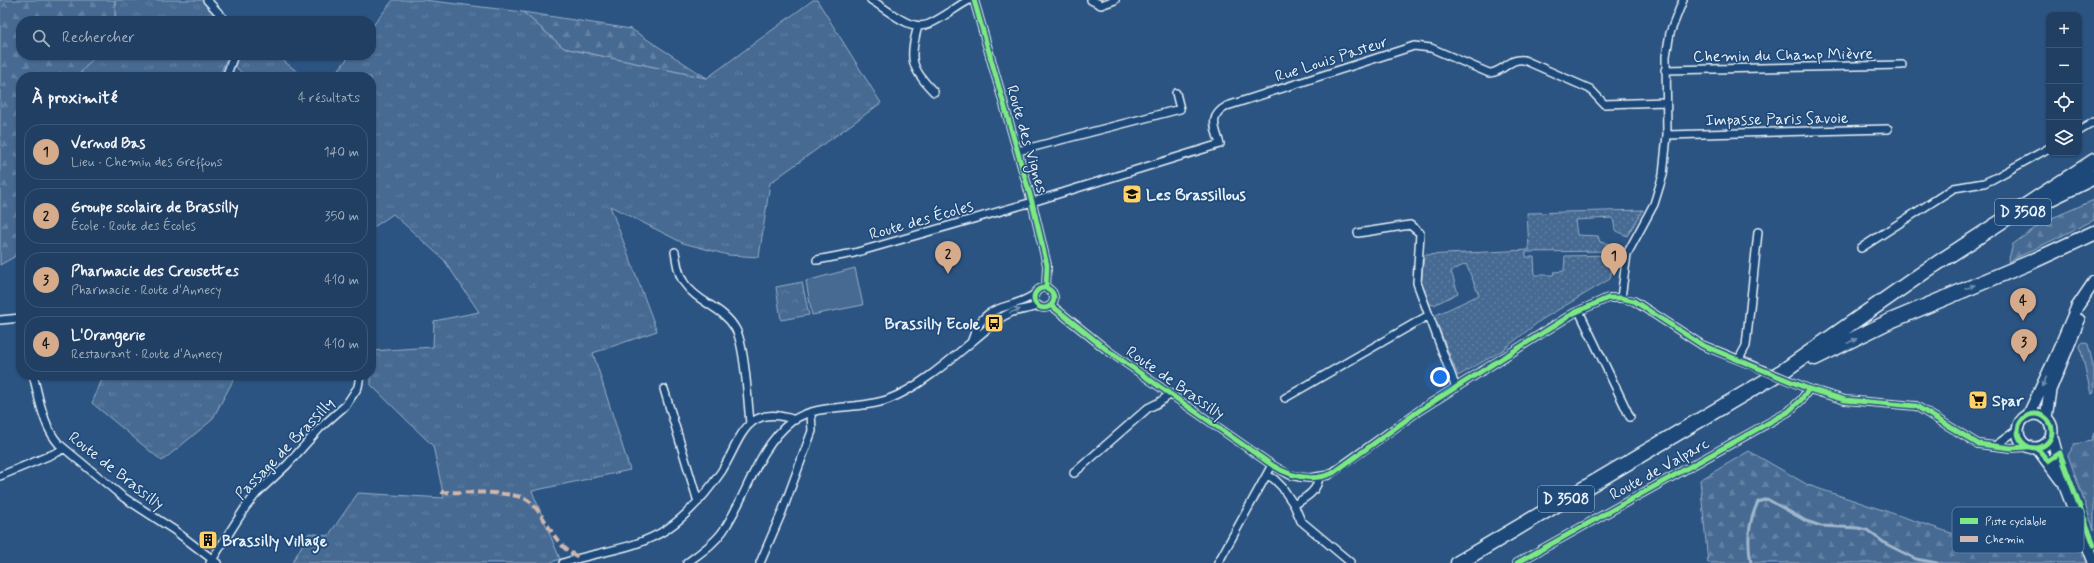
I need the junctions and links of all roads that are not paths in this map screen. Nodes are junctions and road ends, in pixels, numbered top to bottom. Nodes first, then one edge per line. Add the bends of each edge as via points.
1 (207, 0) edge
2 (871, 0) edge
3 (969, 0) edge
4 (974, 0) edge
5 (1091, 0) edge
6 (1115, 0) edge
7 (1682, 0) edge
8 (221, 16) edge
9 (918, 26) junction
10 (232, 60) edge
11 (1902, 65) dead end
12 (1666, 70) junction
13 (228, 72) edge
14 (934, 92) dead end
15 (1176, 93) dead end
16 (1666, 102) junction
17 (2094, 122) edge
18 (1888, 129) dead end
19 (2082, 129) edge
20 (1667, 135) junction
21 (2046, 150) edge
22 (1018, 151) junction
23 (2094, 161) edge
24 (2094, 177) edge
25 (1032, 202) junction
26 (1758, 232) dead end
27 (1358, 233) dead end
28 (2094, 233) edge
29 (1861, 248) dead end
30 (675, 252) dead end
31 (1955, 252) junction
32 (817, 260) dead end
33 (2094, 282) edge
34 (1046, 288) junction
35 (1035, 294) junction
36 (2085, 296) junction
37 (1621, 298) junction
38 (1052, 305) junction
39 (1039, 306) junction
40 (1579, 310) junction
41 (1429, 314) junction
42 (16, 318) edge
43 (0, 320) edge
44 (972, 340) junction
45 (1739, 360) junction
46 (35, 380) edge
47 (359, 380) edge
48 (1456, 388) junction
49 (664, 389) dead end
50 (1754, 389) junction
51 (1809, 389) junction
52 (1170, 394) junction
53 (1285, 398) dead end
54 (811, 413) junction
55 (2028, 416) junction
56 (1630, 417) dead end
57 (2046, 418) junction
58 (795, 420) junction
59 (750, 424) junction
60 (2018, 429) junction
61 (2052, 437) junction
62 (1995, 446) junction
63 (63, 448) junction
64 (2032, 448) junction
65 (1272, 465) junction
66 (1074, 473) dead end
67 (1267, 475) junction
68 (0, 476) edge
69 (1320, 477) junction
70 (2066, 488) junction
71 (698, 502) junction
72 (1294, 505) junction
73 (2073, 507) edge
74 (2084, 536) edge
75 (213, 562) edge
76 (1350, 562) dead end
77 (2094, 562) edge
78 (563, 563) edge
79 (687, 563) edge
80 (760, 563) edge
81 (1218, 563) edge
82 (1458, 563) edge
83 (1517, 563) edge

1 - 8 street
2 - 9 street
3 - 9 street via 928,24
4 - 22 street, Route des Vignes
5 - 6 street via 1101,5
7 - 12 street via 1670,33
9 - 14 street via 912,49 913,62 918,75
10 - 13 street
11 - 12 street, Chemin du Champ Mièvre
12 - 16 street
15 - 22 street via 1180,109
16 - 20 street
16 - 25 street, Rue Louis Pasteur via 1604,104 1590,89 1524,60 1514,61 1496,72 1489,72 1431,48 1414,46 1219,110 1214,123 1220,144
17 - 19 street
18 - 20 street, Impasse Paris Savoie
20 - 37 street via 1661,183 1654,204 1627,254
21 - 29 street via 1984,183 1954,188
22 - 25 street, Route des Vignes
23 - 31 highway
24 - 31 highway, D 3508 via 2024,212
25 - 32 street, Route des Écoles via 854,253
25 - 34 street, Route des Vignes via 1047,265
26 - 45 street via 1746,346
27 - 41 street via 1410,225 1418,230 1421,237 1417,283
50 -> 28 highway via 1888,322
30 - 59 street via 684,283 694,294 721,311 737,329 741,343
31 - 50 highway, D 3508 via 1831,339
33 - 36 main road
34 - 35 street via 1041,288
34 - 38 street via 1052,291 1054,296
35 - 39 street via 1035,302
35 - 44 street via 1020,302 999,307 985,316 975,330
36 -> 55 main road via 2077,306
36 - 57 main road via 2082,313 2050,390
37 - 40 street via 1608,298
37 - 45 street via 1642,305 1702,345
38 - 39 street via 1046,308
38 - 52 street, Route de Brassilly via 1107,350
44 -> 39 street via 1007,314
40 - 48 street
40 - 56 street
41 - 48 street
41 - 53 street
42 - 43 street
44 - 54 street via 919,382 896,396 873,404
45 - 51 street, bridge
46 - 63 street, Route de Brassilly via 50,431
47 - 75 street, Passage de Brassilly via 352,397 256,494
48 - 69 street via 1420,410 1337,470
49 - 71 street
50 - 82 highway, D 3508
51 - 62 street via 1854,401 1916,406 1971,441
51 - 83 street, Route de Valparc via 1788,412
52 - 65 street, Route de Brassilly
52 - 66 street via 1148,408
54 - 58 street
54 - 80 street via 812,431
55 - 57 main road via 2037,414
55 - 60 main road via 2021,421
57 - 61 main road via 2051,423
58 - 59 street via 778,414
58 - 79 street via 779,433 770,445 722,532 707,548
59 - 71 street via 742,432 722,470
60 - 62 street
60 - 64 main road via 2018,436
61 - 64 main road via 2049,442
61 - 70 main road
62 - 64 street
63 - 68 street
63 - 75 street, Route de Brassilly via 123,497 174,530
64 - 70 main road
65 - 67 street
65 - 69 street, Route de Brassilly via 1290,475
67 - 72 street via 1282,487
67 - 81 street
69 - 72 street via 1314,491
70 - 73 main road
71 - 78 street via 675,523 649,539 624,549 579,557
72 - 76 street via 1301,520
74 - 77 main road

